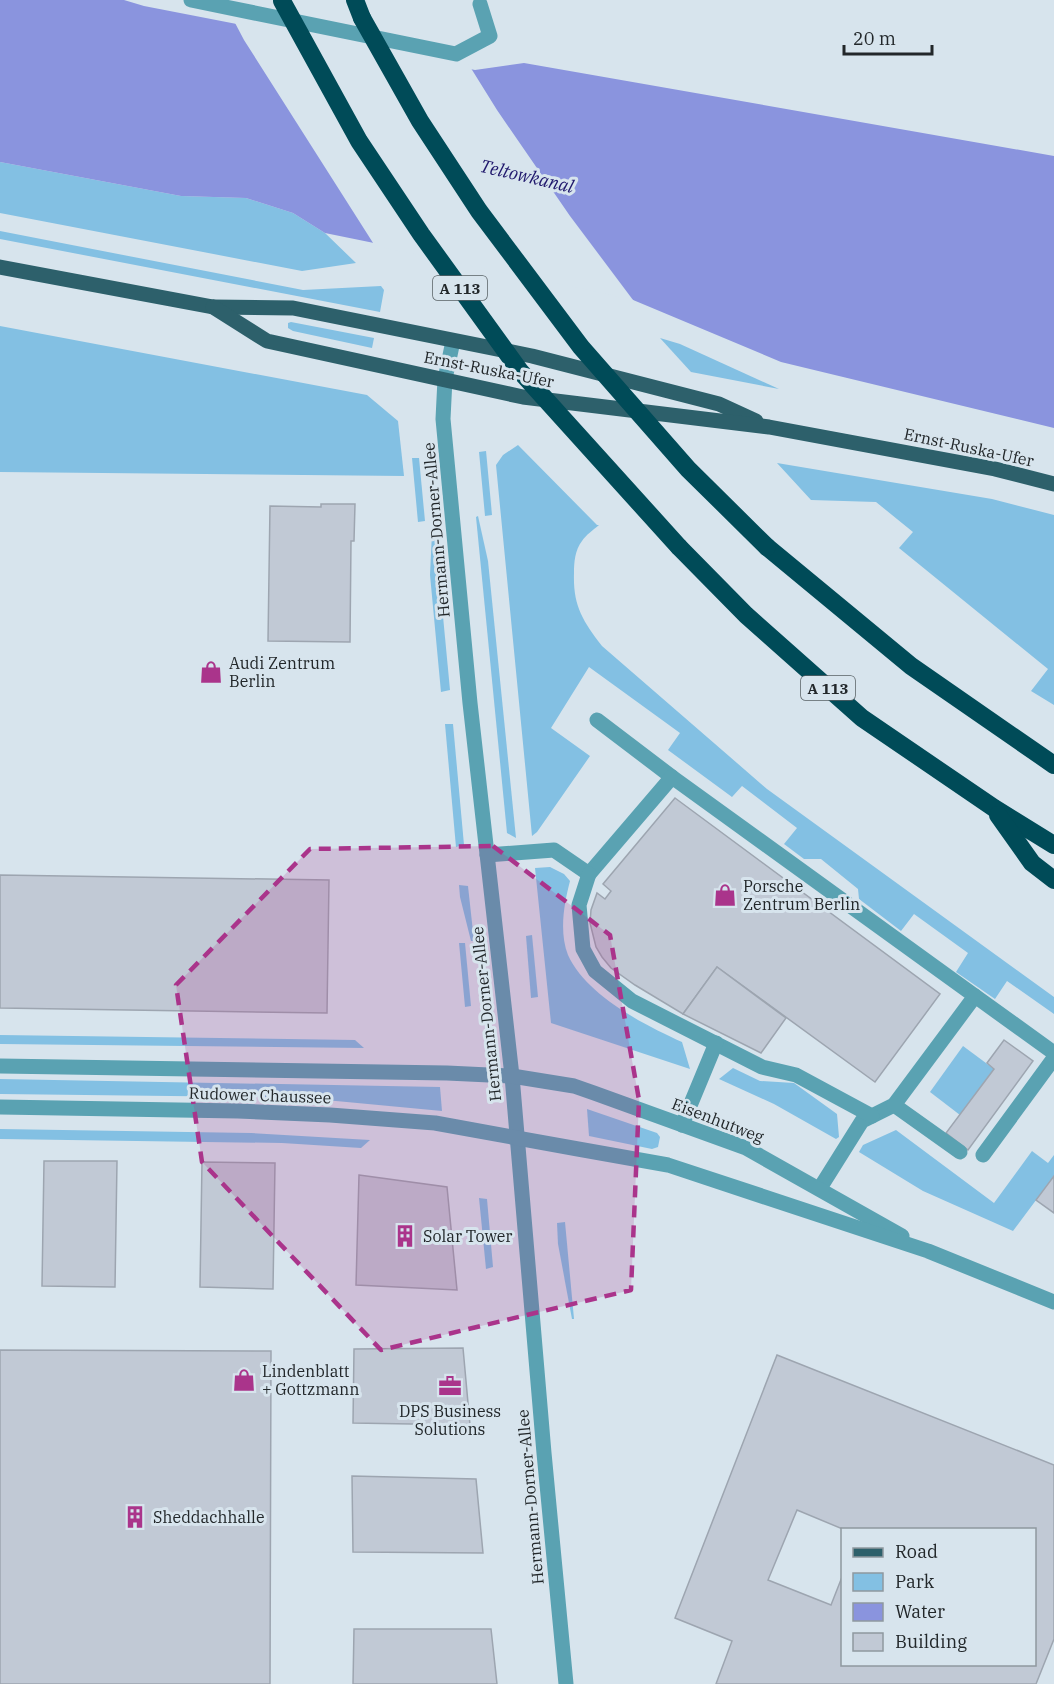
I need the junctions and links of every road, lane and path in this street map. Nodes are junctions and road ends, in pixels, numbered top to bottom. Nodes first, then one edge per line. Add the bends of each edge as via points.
1 (191, 0) edge
2 (355, 0) edge
3 (281, 1) edge
4 (480, 4) dead end
5 (0, 267) edge
6 (213, 307) junction
7 (453, 341) junction
8 (445, 379) junction
9 (770, 427) junction
10 (1054, 484) edge
11 (597, 720) dead end
12 (1054, 765) edge
13 (672, 777) junction
14 (994, 808) junction
15 (1054, 845) edge
16 (487, 855) junction
17 (589, 874) junction
18 (1054, 880) edge
19 (975, 996) junction
20 (716, 1043) junction
21 (1054, 1053) edge
22 (1054, 1058) edge
23 (0, 1066) edge
24 (512, 1076) junction
25 (894, 1105) junction
26 (0, 1107) edge
27 (872, 1116) junction
28 (682, 1125) junction
29 (517, 1138) junction
30 (960, 1152) dead end
31 (982, 1155) dead end
32 (820, 1188) junction
33 (928, 1251) junction
34 (1054, 1302) edge
35 (566, 1684) edge

1 - 4 street via 456,54 490,36
2 - 12 highway, bridge via 420,121 479,211 581,347 688,469 767,547 911,666
3 - 14 highway, A 113, bridge via 359,141 520,371 746,615 862,718
5 - 6 main road, Ernst-Ruska-Ufer
6 - 7 main road, Ernst-Ruska-Ufer via 293,308
6 - 8 main road, Ernst-Ruska-Ufer via 267,341
7 - 8 street, Hermann-Dorner-Allee
7 - 9 main road, Ernst-Ruska-Ufer via 557,362 719,404
8 - 9 main road, Ernst-Ruska-Ufer via 524,397
8 - 16 street, Hermann-Dorner-Allee via 443,419
9 - 10 main road, Ernst-Ruska-Ufer via 995,469
11 - 13 street
13 - 17 street
13 - 19 street
14 - 15 highway, A 113
14 - 18 highway via 1032,863
16 - 17 street via 554,850
16 - 24 street, Hermann-Dorner-Allee
17 - 20 street via 579,905 583,949 595,971 632,1001
19 - 21 street
19 - 25 street
20 - 27 street via 762,1066 796,1075
20 - 28 street
22 - 31 street
23 - 24 street, Rudower Chaussee
24 - 28 street, Eisenhutweg via 574,1086
24 - 29 street, Hermann-Dorner-Allee
25 - 27 street
25 - 30 street
26 - 29 street, Rudower Chaussee via 330,1115 435,1123
27 - 32 street via 862,1121
28 - 32 street, Eisenhutweg via 746,1148
29 - 33 street, Eisenhutweg via 668,1166
29 - 35 street, Hermann-Dorner-Allee
32 - 33 street, Eisenhutweg
33 - 34 street, Eisenhutweg

